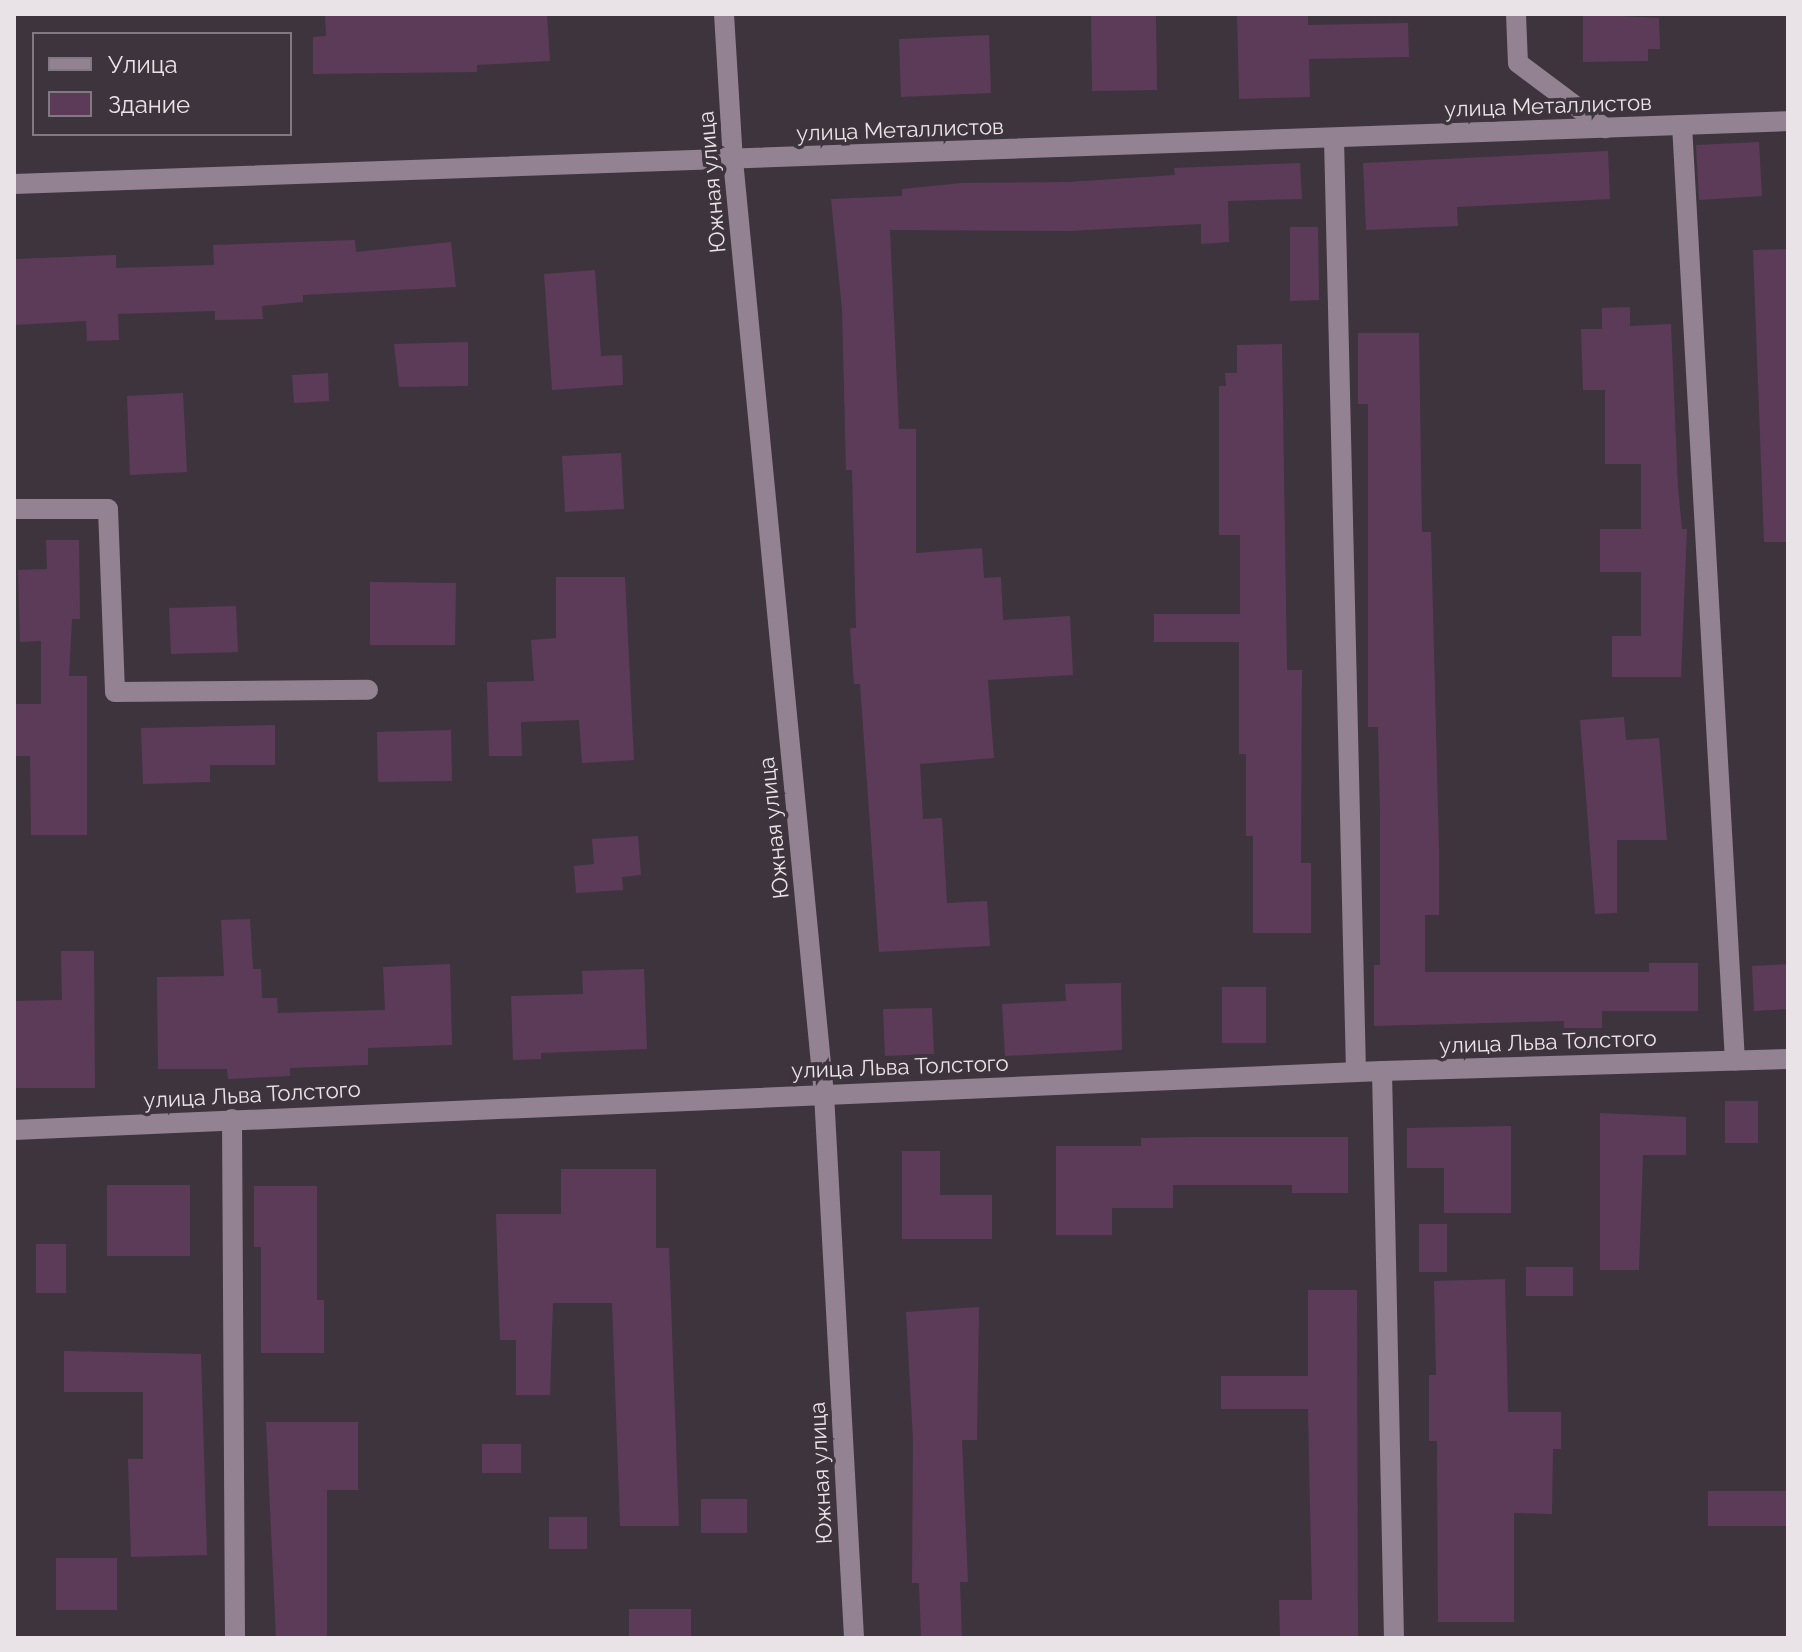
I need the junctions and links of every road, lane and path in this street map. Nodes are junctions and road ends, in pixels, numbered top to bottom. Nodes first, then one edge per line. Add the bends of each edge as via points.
1 (724, 14) edge
2 (1516, 14) edge
3 (1788, 121) edge
4 (1682, 125) junction
5 (1605, 128) junction
6 (1334, 138) junction
7 (733, 160) junction
8 (14, 184) edge
9 (14, 509) edge
10 (368, 690) dead end
11 (1788, 1059) edge
12 (1735, 1061) junction
13 (1382, 1071) junction
14 (1356, 1072) junction
15 (824, 1094) junction
16 (232, 1119) junction
17 (14, 1130) edge
18 (235, 1638) edge
19 (854, 1638) edge
20 (1394, 1638) edge

1 - 7 street, Южная улица
2 - 5 street via 1518,63
3 - 4 street, улица Металлистов
4 - 5 street, улица Металлистов
4 - 12 street
5 - 6 street, улица Металлистов
6 - 7 street, улица Металлистов
6 - 14 street
7 - 8 street, улица Металлистов
7 - 15 street, Южная улица
9 - 10 street via 108,509 115,692
11 - 12 street, улица Льва Толстого
12 - 13 street, улица Льва Толстого
13 - 14 street, улица Льва Толстого
13 - 20 street
14 - 15 street, улица Льва Толстого
15 - 16 street, улица Льва Толстого
15 - 19 street, Южная улица
16 - 17 street, улица Льва Толстого
16 - 18 street

